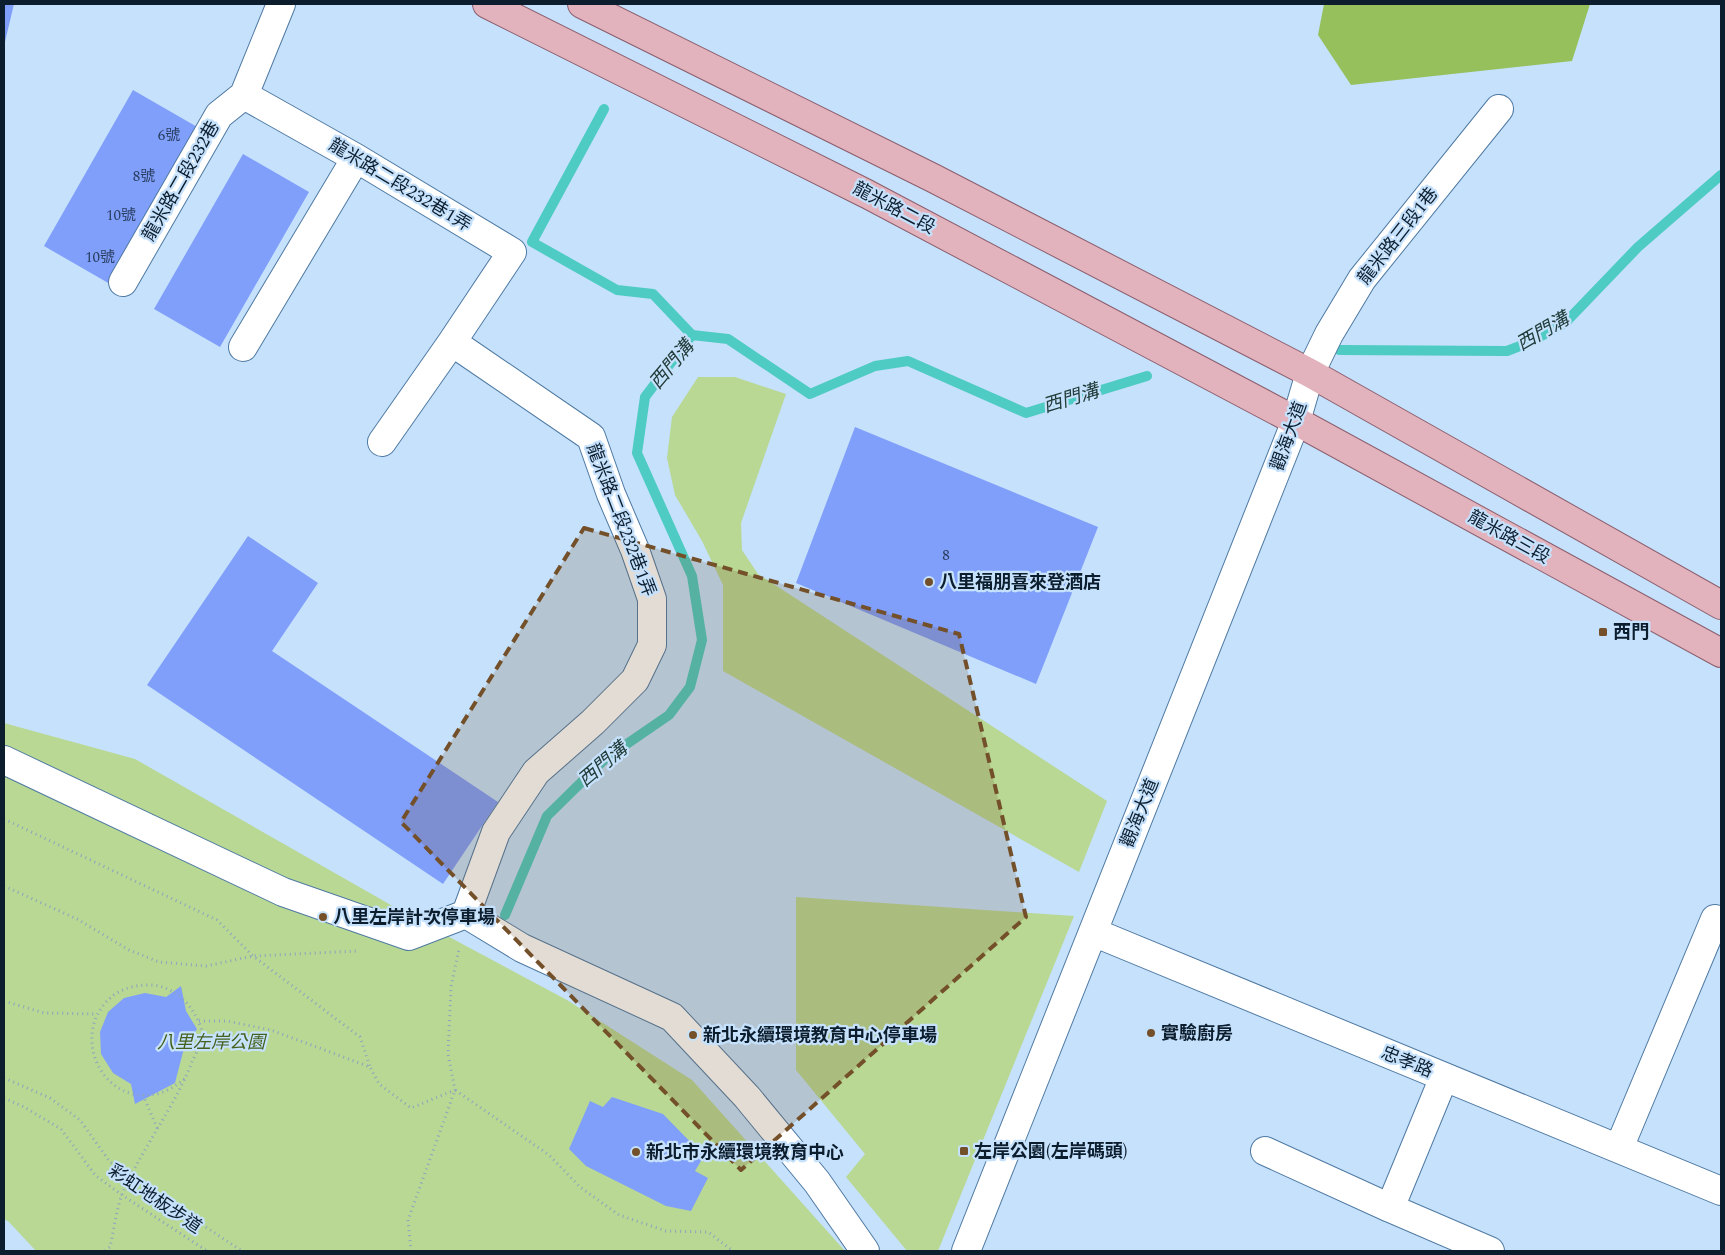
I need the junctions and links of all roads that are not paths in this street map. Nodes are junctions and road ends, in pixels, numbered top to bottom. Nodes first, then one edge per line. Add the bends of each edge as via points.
1 (281, 4) edge
2 (487, 4) edge
3 (582, 4) edge
4 (244, 95) junction
5 (1499, 109) dead end
6 (884, 154) junction
7 (356, 158) junction
8 (866, 194) junction
9 (123, 282) dead end
10 (452, 342) junction
11 (243, 346) dead end
12 (1310, 373) junction
13 (1296, 421) junction
14 (382, 442) dead end
15 (1721, 605) edge
16 (1721, 654) edge
17 (4, 760) edge
18 (466, 914) junction
19 (1715, 919) dead end
20 (1093, 932) junction
21 (1444, 1077) junction
22 (1619, 1148) junction
23 (1265, 1151) dead end
24 (1721, 1191) edge
25 (1390, 1208) junction
26 (865, 1251) edge
27 (966, 1251) edge
28 (1490, 1251) edge

1 - 4 street, 龍米路二段232巷
2 - 8 main road, 龍米路二段
3 - 6 main road
4 - 7 street, 龍米路二段232巷1弄
4 - 9 street, 龍米路二段232巷 via 219,115
5 - 12 street, 龍米路三段1巷 via 1362,279
6 - 8 main road
6 - 12 main road
7 - 10 street, 龍米路二段232巷1弄 via 512,252
7 - 11 street
8 - 13 main road, 龍米路二段
10 - 14 street
10 - 18 street, 龍米路二段232巷1弄 via 591,438 652,600 652,645 635,680 536,772 496,832
12 - 13 street, 觀海大道
12 - 15 main road
13 - 16 main road, 龍米路三段
13 - 20 street, 觀海大道
17 - 18 street via 283,892 409,936
18 - 26 street via 522,948 672,1017 747,1097 811,1174
19 - 22 street
20 - 21 street, 忠孝路
20 - 27 street, 觀海大道
21 - 22 street, 忠孝路
21 - 25 street
22 - 24 street, 忠孝路
23 - 25 street
25 - 28 street

